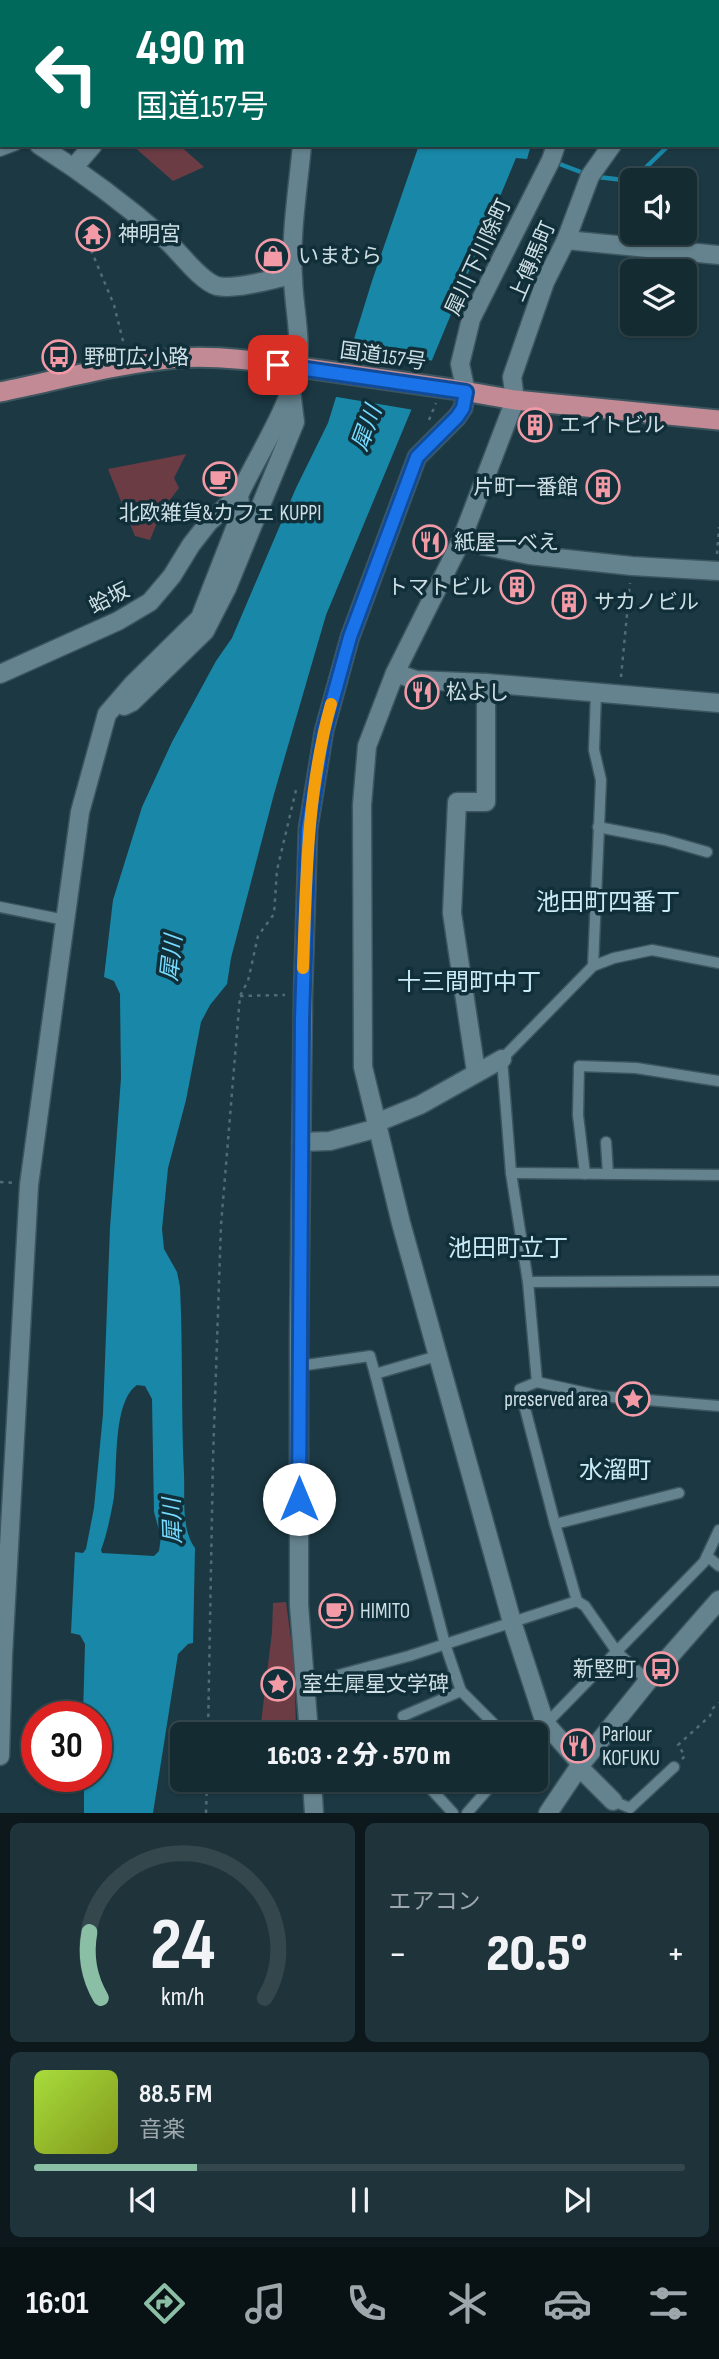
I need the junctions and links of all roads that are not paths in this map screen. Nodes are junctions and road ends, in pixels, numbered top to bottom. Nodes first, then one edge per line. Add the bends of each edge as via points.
1 (41, 147) edge
2 (91, 147) edge
3 (302, 147) edge
4 (555, 147) edge
5 (611, 147) edge
6 (74, 167) junction
7 (566, 240) junction
8 (719, 255) edge
9 (293, 279) junction
10 (302, 367) junction
11 (291, 390) junction
12 (459, 390) junction
13 (0, 393) edge
14 (515, 400) junction
15 (719, 420) edge
16 (239, 495) junction
17 (461, 541) junction
18 (717, 571) edge
19 (395, 673) junction
20 (0, 674) edge
21 (486, 683) junction
22 (596, 693) junction
23 (719, 703) edge
24 (107, 714) junction
25 (598, 827) junction
26 (707, 852) dead end
27 (0, 907) edge
28 (65, 920) junction
29 (719, 963) edge
30 (593, 966) junction
31 (502, 1059) junction
32 (476, 1072) junction
33 (719, 1081) edge
34 (377, 1126) junction
35 (301, 1142) junction
36 (606, 1142) dead end
37 (511, 1173) junction
38 (585, 1174) junction
39 (608, 1174) junction
40 (719, 1175) edge
41 (719, 1281) edge
42 (528, 1282) junction
43 (437, 1356) junction
44 (299, 1366) junction
45 (375, 1374) junction
46 (537, 1382) junction
47 (719, 1406) edge
48 (679, 1493) dead end
49 (555, 1524) junction
50 (5, 1530) edge
51 (719, 1530) edge
52 (708, 1556) junction
53 (719, 1566) edge
54 (719, 1600) edge
55 (577, 1601) junction
56 (512, 1622) junction
57 (446, 1644) junction
58 (617, 1652) junction
59 (648, 1681) junction
60 (305, 1684) junction
61 (461, 1691) junction
62 (403, 1716) dead end
63 (308, 1722) edge
64 (492, 1722) edge
65 (538, 1722) edge
66 (547, 1722) edge
67 (548, 1736) edge
68 (0, 1756) edge
69 (580, 1765) junction
70 (674, 1767) road end
71 (313, 1792) edge
72 (434, 1792) edge
73 (486, 1792) edge
74 (613, 1801) joint
75 (470, 1812) edge
76 (314, 1813) edge
77 (453, 1813) edge
78 (548, 1813) edge

1 - 6 street
2 - 6 street
3 - 9 street
4 - 12 street, 犀川下川除町 via 471,319
5 - 7 street, 上傳馬町 via 590,176
6 - 9 street via 218,286 287,276
7 - 8 street
7 - 14 street, 上傳馬町 via 545,282 512,377
9 - 10 street
10 - 11 street
10 - 12 highway, 国道157号, bridge
10 - 13 highway, 国道157号 via 179,358
11 - 16 street
11 - 24 street via 295,422 205,631 132,702
12 - 14 highway, 国道157号
12 - 35 street via 463,408 417,457 350,637 324,731 308,829
14 - 15 highway, 国道157号
14 - 17 street, 上傳馬町
16 - 20 street, 蛤坂 via 209,522 150,602
16 - 24 street via 241,513 200,618
17 - 18 street via 529,555
17 - 19 street, 上傳馬町
19 - 21 street via 416,680
19 - 34 street, 上傳馬町 via 366,746 362,805 363,1067
21 - 22 street
21 - 32 street via 486,802 457,803 452,913
22 - 23 street
22 - 25 lane via 594,750 601,780
24 - 28 street via 80,812
25 - 26 lane
25 - 30 lane
27 - 28 lane
28 - 50 street via 29,1185
29 - 30 lane via 652,950
30 - 31 lane
31 - 32 street
31 - 37 lane
32 - 34 street
33 - 38 lane via 636,1068 579,1066 578,1115
34 - 35 street via 330,1141
34 - 43 street, 上傳馬町
35 - 44 street
36 - 39 lane
37 - 38 lane
37 - 42 lane
38 - 39 lane
39 - 40 lane
41 - 42 lane
42 - 46 lane
43 - 45 lane
43 - 56 street, 上傳馬町
44 - 45 lane via 370,1356
44 - 60 street via 299,1605
45 - 57 lane
46 - 47 lane via 600,1396
46 - 49 lane via 520,1389
48 - 49 lane
49 - 55 lane
50 - 68 street
51 - 52 lane
52 - 53 lane
52 - 58 lane
54 - 59 street
55 - 56 lane
55 - 58 lane
56 - 57 lane
56 - 65 street, 上傳馬町
57 - 60 lane
57 - 61 lane
58 - 59 lane
58 - 66 lane
59 - 69 street
60 - 63 street
61 - 62 lane
61 - 64 lane
67 - 69 street
69 - 74 street
69 - 78 street
70 - 74 lane via 630,1808
71 - 76 street
72 - 77 lane
73 - 75 lane

